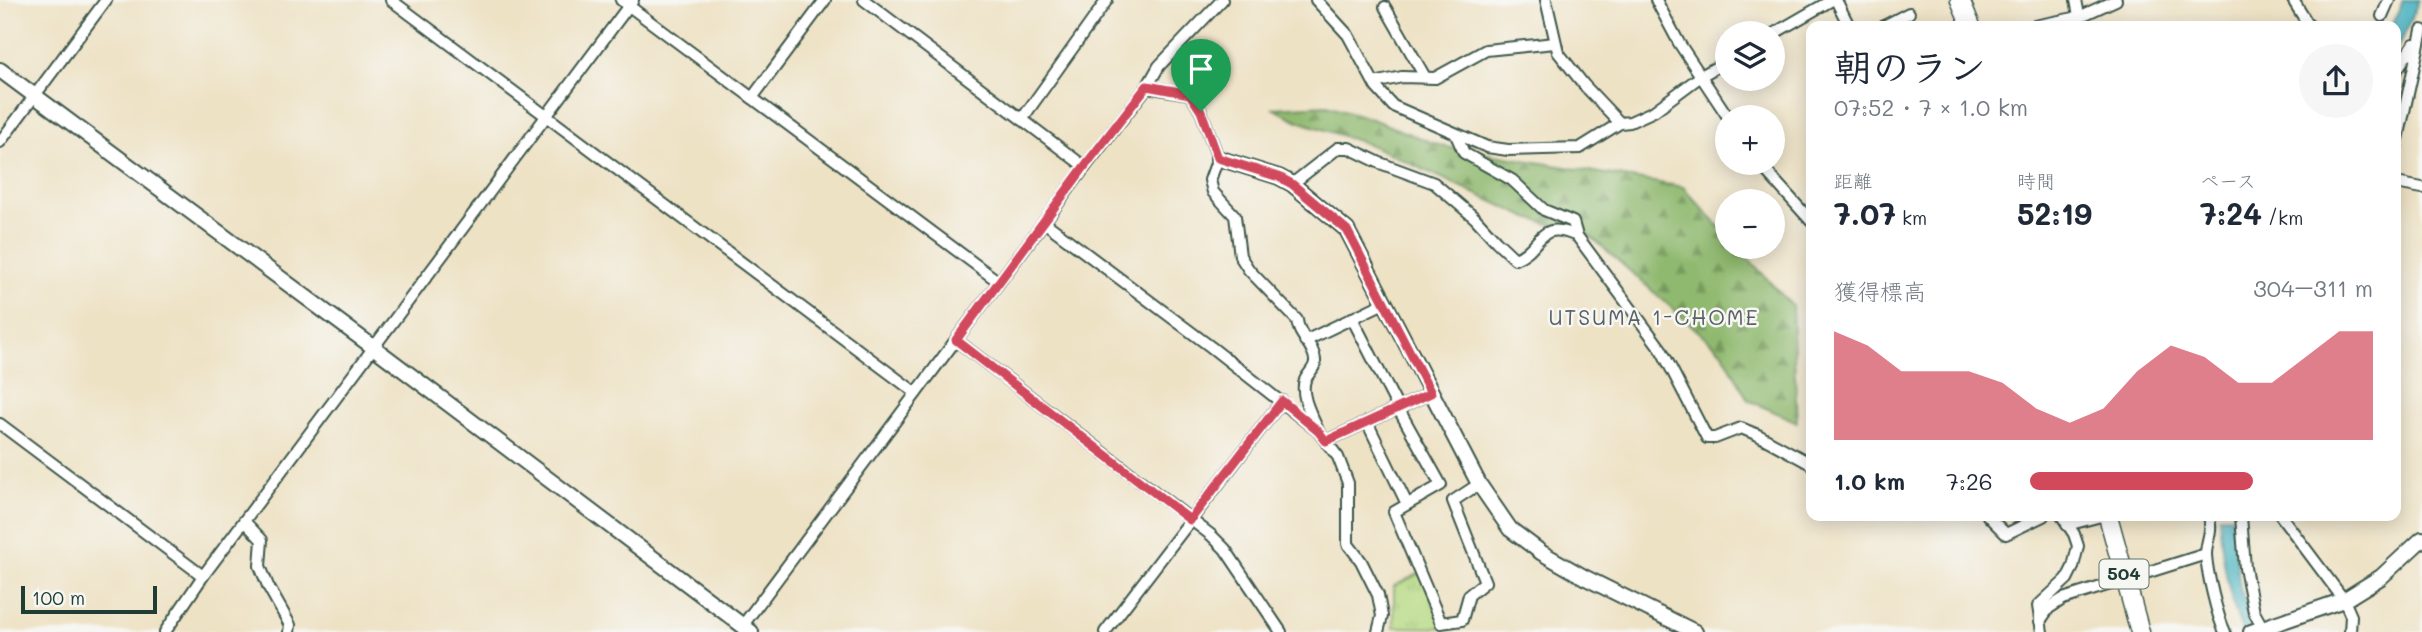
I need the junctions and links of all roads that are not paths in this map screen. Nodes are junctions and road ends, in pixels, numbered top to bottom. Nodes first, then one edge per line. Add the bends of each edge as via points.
1 (106, 0) edge
2 (391, 0) edge
3 (825, 0) edge
4 (864, 0) edge
5 (1107, 0) edge
6 (1222, 0) edge
7 (1316, 0) edge
8 (1546, 0) edge
9 (1656, 0) edge
10 (1834, 0) edge
11 (1960, 0) edge
12 (2076, 0) edge
13 (2116, 0) edge
14 (2293, 0) edge
15 (2389, 0) edge
16 (628, 2) edge
17 (1385, 7) dead end
18 (1909, 13) dead end
19 (2382, 16) dead end
20 (1846, 21) edge
21 (1894, 21) edge
22 (1968, 21) edge
23 (2080, 21) edge
24 (2082, 21) edge
25 (2306, 21) edge
26 (1785, 27) edge
27 (2420, 34) edge
28 (1555, 43) junction
29 (2401, 63) edge
30 (1715, 68) edge
31 (0, 70) edge
32 (1701, 76) junction
33 (1425, 77) junction
34 (1374, 83) junction
35 (1147, 86) junction
36 (35, 96) junction
37 (752, 98) junction
38 (1720, 105) edge
39 (545, 115) junction
40 (1022, 119) junction
41 (1620, 123) junction
42 (2401, 124) edge
43 (1457, 135) junction
44 (0, 142) edge
45 (1218, 158) junction
46 (1084, 167) junction
47 (1770, 175) edge
48 (1292, 184) junction
49 (2401, 184) edge
50 (2422, 188) edge
51 (1806, 215) edge
52 (1044, 222) junction
53 (1577, 236) junction
54 (999, 282) junction
55 (1384, 303) junction
56 (1352, 318) junction
57 (956, 340) junction
58 (1305, 341) junction
59 (373, 347) junction
60 (916, 393) junction
61 (1431, 393) junction
62 (1282, 401) junction
63 (1398, 408) junction
64 (1367, 422) junction
65 (0, 424) edge
66 (1318, 431) junction
67 (1326, 441) junction
68 (1806, 461) edge
69 (1479, 484) junction
70 (1407, 504) junction
71 (1190, 520) junction
72 (244, 521) junction
73 (1994, 521) edge
74 (2033, 521) edge
75 (2064, 521) edge
76 (2109, 521) edge
77 (2211, 521) edge
78 (2241, 521) edge
79 (2285, 521) edge
80 (2422, 539) edge
81 (2206, 554) junction
82 (203, 576) junction
83 (2125, 579) junction
84 (2344, 600) junction
85 (2041, 627) edge
86 (744, 630) edge
87 (2260, 631) edge
88 (165, 632) edge
89 (289, 632) edge
90 (1105, 632) edge
91 (1281, 632) edge
92 (1378, 632) edge
93 (1695, 632) edge
94 (2140, 632) edge
95 (2225, 632) edge
96 (2350, 632) edge

1 - 36 street
2 - 39 street
3 - 37 street
4 - 40 street
5 - 40 street
6 - 35 street via 1159,66
7 - 34 street via 1348,35
8 - 28 street
9 - 32 street
10 - 20 street
10 - 26 street
11 - 22 highway
12 - 23 street
13 - 24 street
14 - 25 street
15 - 19 street
16 - 37 street
16 - 39 street
17 - 33 street
18 - 21 street
27 - 29 street
27 - 42 street
28 - 33 street via 1486,50 1435,78
28 - 41 street via 1584,85
30 - 32 street
31 - 36 street
32 - 38 street
32 - 41 street via 1654,111
33 - 34 street via 1402,76
34 - 43 street via 1393,106
35 - 45 street via 1190,94
35 - 46 street
36 - 44 street
36 - 59 street
37 - 54 street
39 - 59 street
39 - 60 street
40 - 46 street
41 - 43 street via 1580,148 1508,150
43 - 53 street via 1464,153 1512,180 1544,210 1573,222
45 - 48 street
45 - 58 street via 1210,180 1213,192 1235,216 1240,256 1297,320
46 - 52 street
47 - 51 street
48 - 53 street via 1338,148 1349,148 1434,183 1515,259 1544,233 1559,230
48 - 55 street via 1347,230
49 - 50 street
52 - 54 street
52 - 62 street
53 - 68 street via 1661,349 1707,438 1741,428
54 - 57 street
55 - 56 street
55 - 61 street
56 - 58 street
56 - 63 street
57 - 60 street
57 - 71 street
58 - 66 street via 1316,358 1303,388
59 - 72 street
59 - 86 street
60 - 86 street
61 - 63 street
61 - 69 street
62 - 66 street
62 - 71 street
63 - 64 street
63 - 70 street via 1441,485
64 - 67 street
64 - 70 street
65 - 82 street
66 - 67 street
67 - 92 street via 1346,474 1348,544 1378,595 1382,616
69 - 70 street via 1453,501 1485,582 1469,595 1462,620 1441,623 1394,512
69 - 93 street via 1510,529 1542,553
71 - 90 street
71 - 91 street via 1225,549
72 - 82 street
72 - 89 street via 262,541 260,566 290,625
73 - 74 street via 2006,534
75 - 85 street via 2078,546 2073,567 2062,584 2038,606
76 - 83 highway, 504
77 - 81 street
78 - 87 street via 2245,568
79 - 84 street
80 - 84 street via 2381,577
81 - 83 street
81 - 95 street
82 - 88 street
83 - 85 street via 2063,599 2049,608
83 - 94 highway, 504
84 - 87 street
84 - 96 street via 2351,616

